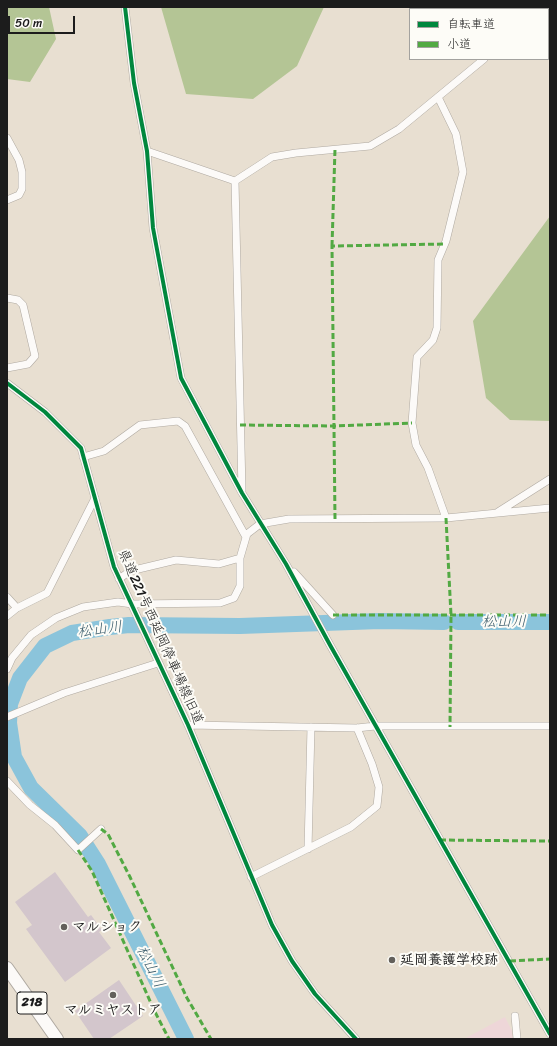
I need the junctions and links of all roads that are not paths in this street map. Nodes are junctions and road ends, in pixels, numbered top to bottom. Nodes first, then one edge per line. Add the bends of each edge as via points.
1 (125, 7) edge
2 (483, 60) edge
3 (438, 97) junction
4 (7, 138) edge
5 (147, 151) junction
6 (235, 181) junction
7 (7, 200) edge
8 (7, 298) edge
9 (7, 368) edge
10 (7, 383) edge
11 (83, 457) junction
12 (550, 479) edge
13 (242, 493) junction
14 (95, 498) junction
15 (550, 508) edge
16 (497, 513) junction
17 (446, 518) junction
18 (260, 524) junction
19 (246, 537) junction
20 (240, 558) junction
21 (286, 564) junction
22 (119, 579) junction
23 (7, 597) edge
24 (132, 604) junction
25 (17, 608) junction
26 (333, 615) dead end
27 (7, 616) edge
28 (158, 663) junction
29 (7, 669) edge
30 (7, 718) edge
31 (188, 726) junction
32 (376, 726) junction
33 (550, 726) edge
34 (311, 727) junction
35 (357, 728) junction
36 (7, 781) edge
37 (101, 829) dead end
38 (308, 849) junction
39 (251, 877) junction
40 (7, 968) edge
41 (515, 1016) dead end
42 (550, 1034) edge
43 (57, 1039) edge
44 (356, 1039) edge
45 (517, 1039) edge

1 - 5 street via 134,83
2 - 3 street
3 - 6 street via 399,129 370,146 296,152 272,157
3 - 17 street via 456,134 464,172 446,241 438,260 437,328 432,340 417,357 412,424 416,445 428,468
4 - 7 street via 19,160 22,189 19,195
5 - 6 street
5 - 13 street via 153,228 181,378
6 - 13 street
8 - 9 street via 18,300 23,305 35,356 28,364
10 - 11 street, 県道221号西延岡停車場線旧道 via 46,412 81,448
11 - 14 street, 県道221号西延岡停車場線旧道
11 - 19 street via 104,451 140,425 178,421 185,426
12 - 16 street
13 - 18 street
14 - 22 street, 県道221号西延岡停車場線旧道
14 - 25 street via 47,593
15 - 16 street
16 - 17 street
17 - 18 street via 289,519
18 - 19 street
18 - 21 street
19 - 20 street
20 - 22 street via 219,564 176,560 130,571
20 - 24 street via 240,586 234,598 220,603
21 - 26 street
21 - 32 street
22 - 24 street, 県道221号西延岡停車場線旧道
23 - 25 street
24 - 28 street, 県道221号西延岡停車場線旧道
24 - 29 street via 118,602 83,607 56,618 30,635 12,658
25 - 27 street
28 - 30 street via 64,693
28 - 31 street, 県道221号西延岡停車場線旧道
31 - 34 street
31 - 39 street, 県道221号西延岡停車場線旧道
32 - 33 street
32 - 35 street
32 - 42 street
34 - 35 street
34 - 38 street
35 - 38 street via 379,787 377,806 352,827
36 - 37 street via 78,850
38 - 39 street
39 - 44 street, 県道221号西延岡停車場線旧道 via 272,925 292,961 315,994
40 - 43 highway, 218
41 - 45 street

